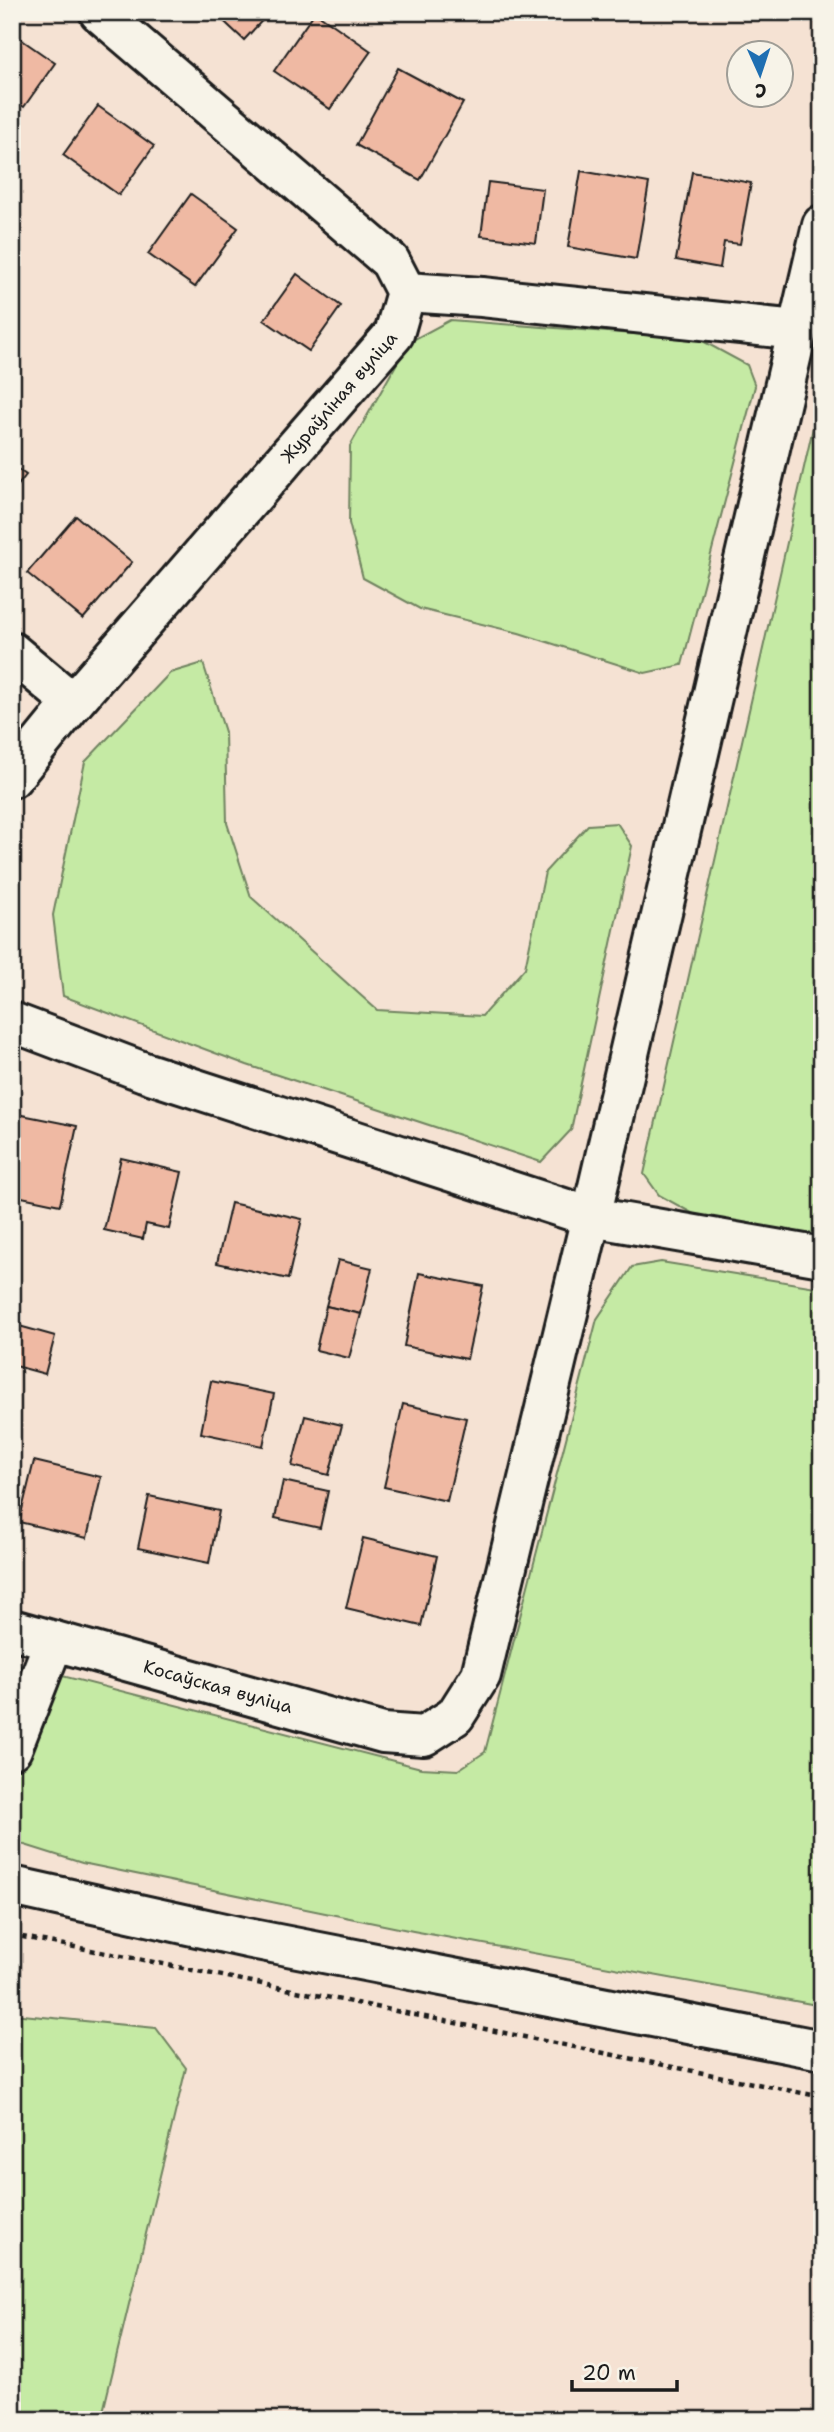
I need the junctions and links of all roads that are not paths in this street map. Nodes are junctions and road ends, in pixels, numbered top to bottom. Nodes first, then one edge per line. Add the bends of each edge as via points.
1 (99, 12) edge
2 (822, 225) edge
3 (407, 292) junction
4 (797, 330) junction
5 (12, 652) edge
6 (73, 703) junction
7 (12, 778) edge
8 (12, 1023) edge
9 (591, 1217) junction
10 (822, 1256) edge
11 (12, 1629) edge
12 (54, 1641) junction
13 (12, 1749) edge
14 (12, 1886) edge
15 (822, 2050) edge

1 - 3 street via 390,261
2 - 4 street
3 - 4 street
3 - 6 street, Жураўліная вуліца via 394,334
4 - 9 street
5 - 6 street
6 - 7 street, Жураўліная вуліца
8 - 9 street via 145,1072
9 - 10 street
9 - 12 street, Косаўская вуліца via 481,1675 456,1716 424,1736 383,1733
11 - 12 street, Косаўская вуліца
12 - 13 street
14 - 15 street via 261,1941

